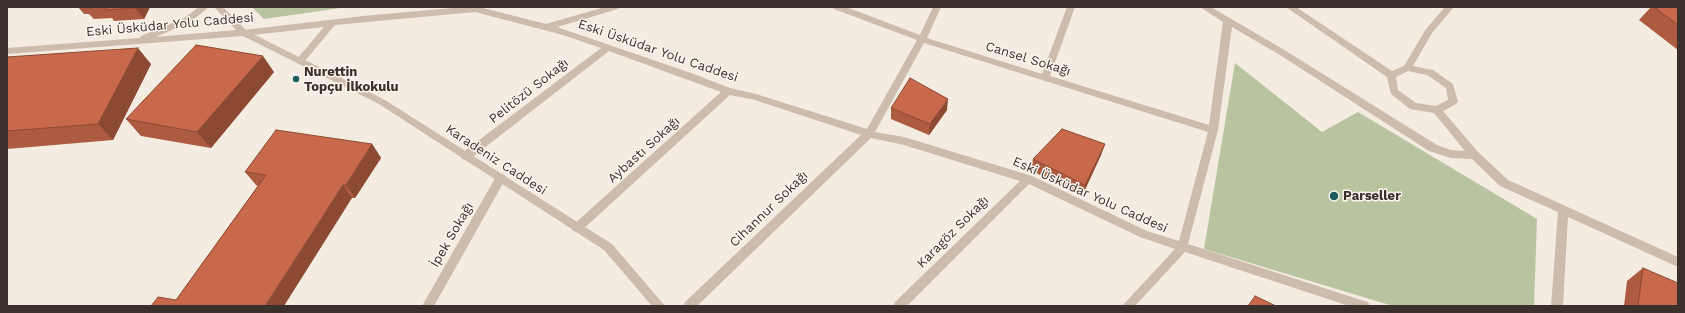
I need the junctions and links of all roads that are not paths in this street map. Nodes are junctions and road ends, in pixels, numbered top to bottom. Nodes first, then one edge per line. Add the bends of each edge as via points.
1 (205, 7) edge
2 (218, 7) edge
3 (615, 7) edge
4 (837, 7) edge
5 (937, 7) edge
6 (1071, 7) edge
7 (1204, 7) edge
8 (1290, 7) edge
9 (1450, 7) edge
10 (604, 8) edge
11 (436, 10) edge
12 (1228, 21) junction
13 (332, 23) junction
14 (545, 27) junction
15 (244, 33) junction
16 (922, 39) junction
17 (137, 41) junction
18 (608, 47) junction
19 (7, 51) edge
20 (300, 61) junction
21 (1407, 68) junction
22 (1391, 76) junction
23 (1045, 78) junction
24 (728, 91) junction
25 (1437, 110) junction
26 (1213, 130) junction
27 (869, 134) junction
28 (1474, 155) junction
29 (466, 156) junction
30 (501, 178) junction
31 (1028, 179) junction
32 (1563, 210) junction
33 (577, 228) junction
34 (1182, 248) junction
35 (1678, 262) edge
36 (1339, 302) edge
37 (428, 306) edge
38 (659, 306) edge
39 (689, 306) edge
40 (899, 306) edge
41 (1128, 306) edge
42 (1364, 306) edge
43 (1557, 306) edge

1 - 17 street via 187,20
2 - 15 street, Karadeniz Caddesi
3 - 10 street
4 - 16 street, Cansel Sokağı
5 - 16 street
6 - 23 street
7 - 12 street
8 - 22 street
9 - 21 street via 1429,31
10 - 14 street
11 - 13 street, Eski Üsküdar Yolu Caddesi
11 - 14 street, Eski Üsküdar Yolu Caddesi via 475,9
12 - 26 street
12 - 28 street via 1433,148 1451,154
13 - 15 street, Eski Üsküdar Yolu Caddesi
13 - 20 street
14 - 18 street, Eski Üsküdar Yolu Caddesi
15 - 17 street, Eski Üsküdar Yolu Caddesi
15 - 20 street, Karadeniz Caddesi
16 - 23 street, Cansel Sokağı
16 - 27 street, Cihannur Sokağı
17 - 19 street, Eski Üsküdar Yolu Caddesi
18 - 24 street, Eski Üsküdar Yolu Caddesi
18 - 29 street, Pelitözü Sokağı
20 - 29 street, Karadeniz Caddesi via 382,102
21 - 22 street
21 - 25 street via 1430,72 1450,86 1453,102
22 - 25 street via 1394,92 1413,106
23 - 26 street, Cansel Sokağı
24 - 27 street, Eski Üsküdar Yolu Caddesi via 756,97
24 - 33 street, Aybastı Sokağı
25 - 28 street
26 - 34 street
27 - 31 street, Eski Üsküdar Yolu Caddesi via 904,141
27 - 39 street, Cihannur Sokağı
28 - 32 street via 1504,182
29 - 30 street, Karadeniz Caddesi
30 - 33 street, Karadeniz Caddesi
30 - 37 street, İpek Sokağı
31 - 34 street, Eski Üsküdar Yolu Caddesi via 1144,234
31 - 40 street, Karagöz Sokağı
32 - 35 street
32 - 43 street
33 - 38 street, Karadeniz Caddesi via 608,247
34 - 36 street, Eski Üsküdar Yolu Caddesi
34 - 41 street
36 - 42 street, Eski Üsküdar Yolu Caddesi

